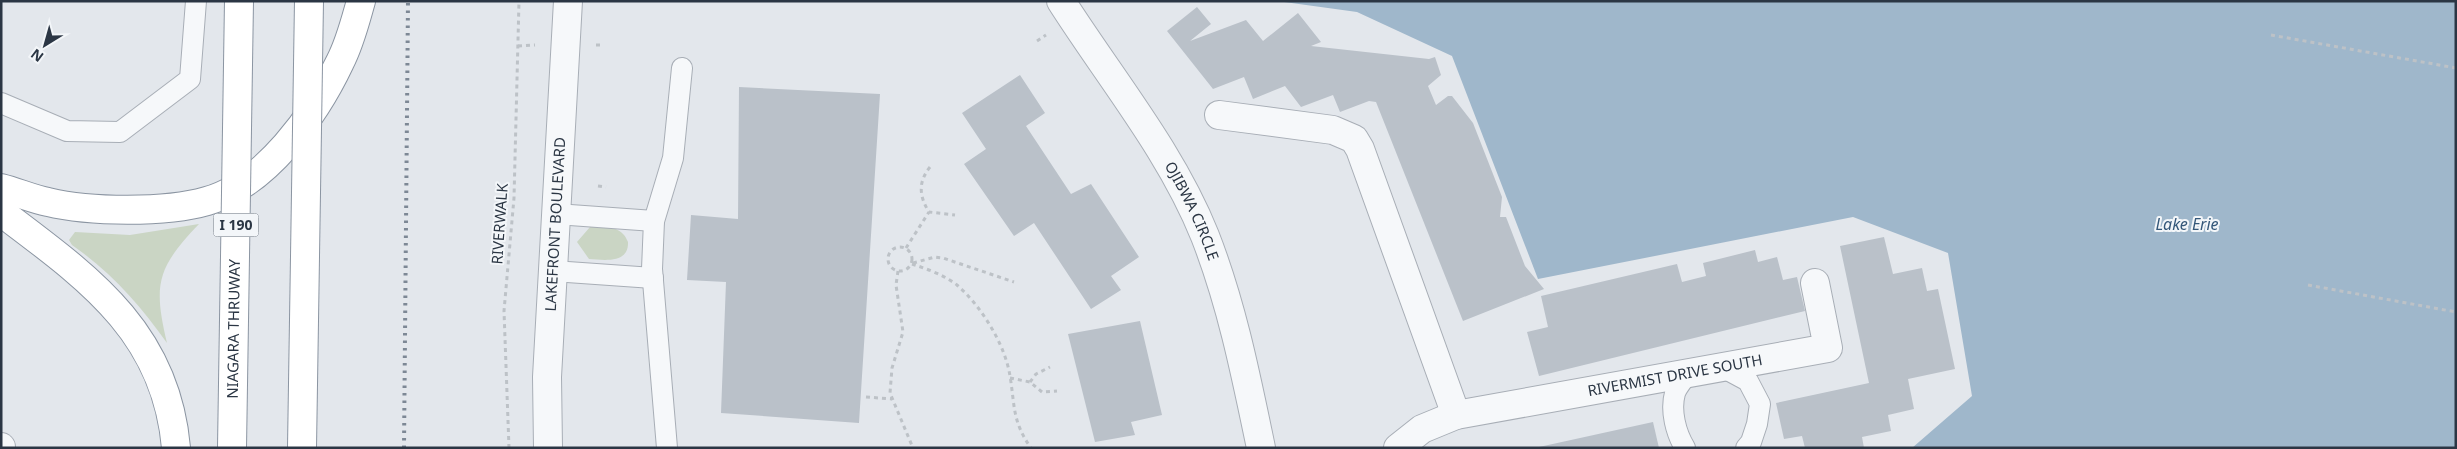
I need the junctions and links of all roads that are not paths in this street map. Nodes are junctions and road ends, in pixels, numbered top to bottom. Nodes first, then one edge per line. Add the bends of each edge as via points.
1 (196, 1) edge
2 (239, 1) edge
3 (309, 1) edge
4 (361, 1) edge
5 (568, 1) edge
6 (1061, 1) edge
7 (682, 68) dead end
8 (1, 103) edge
9 (1219, 115) dead end
10 (1, 188) edge
11 (1, 212) edge
12 (556, 214) junction
13 (654, 221) junction
14 (553, 271) junction
15 (653, 278) junction
16 (1815, 283) dead end
17 (1722, 367) junction
18 (1688, 373) junction
19 (1456, 415) junction
20 (176, 448) edge
21 (232, 448) edge
22 (302, 448) edge
23 (548, 448) edge
24 (666, 448) edge
25 (1261, 448) edge
26 (1398, 448) edge
27 (1685, 448) edge
28 (1746, 448) edge

1 - 8 lane via 190,79 120,132 67,131
2 - 21 highway, NIAGARA THRUWAY / I 190, bridge
3 - 22 highway, bridge
4 - 10 highway via 341,62 311,112 274,159 247,182 208,201 152,210 50,203
5 - 12 street, LAKEFRONT BOULEVARD
6 - 25 street, OJIBWA CIRCLE via 1169,164 1205,236 1238,335
7 - 13 lane via 673,158
9 - 19 street via 1333,130 1354,138
11 - 20 highway via 68,262 135,329 162,383 174,418
12 - 13 lane
12 - 14 street, LAKEFRONT BOULEVARD
13 - 15 lane
14 - 15 lane
14 - 23 street, LAKEFRONT BOULEVARD via 547,378
15 - 24 lane
16 - 17 street, RIVERMIST DRIVE SOUTH via 1828,348
17 - 18 street, RIVERMIST DRIVE SOUTH
17 - 28 lane via 1748,381 1760,404 1757,424
18 - 19 street, RIVERMIST DRIVE SOUTH
18 - 27 lane via 1675,393 1674,417 1678,436
19 - 26 street, RIVERMIST DRIVE SOUTH via 1422,428

